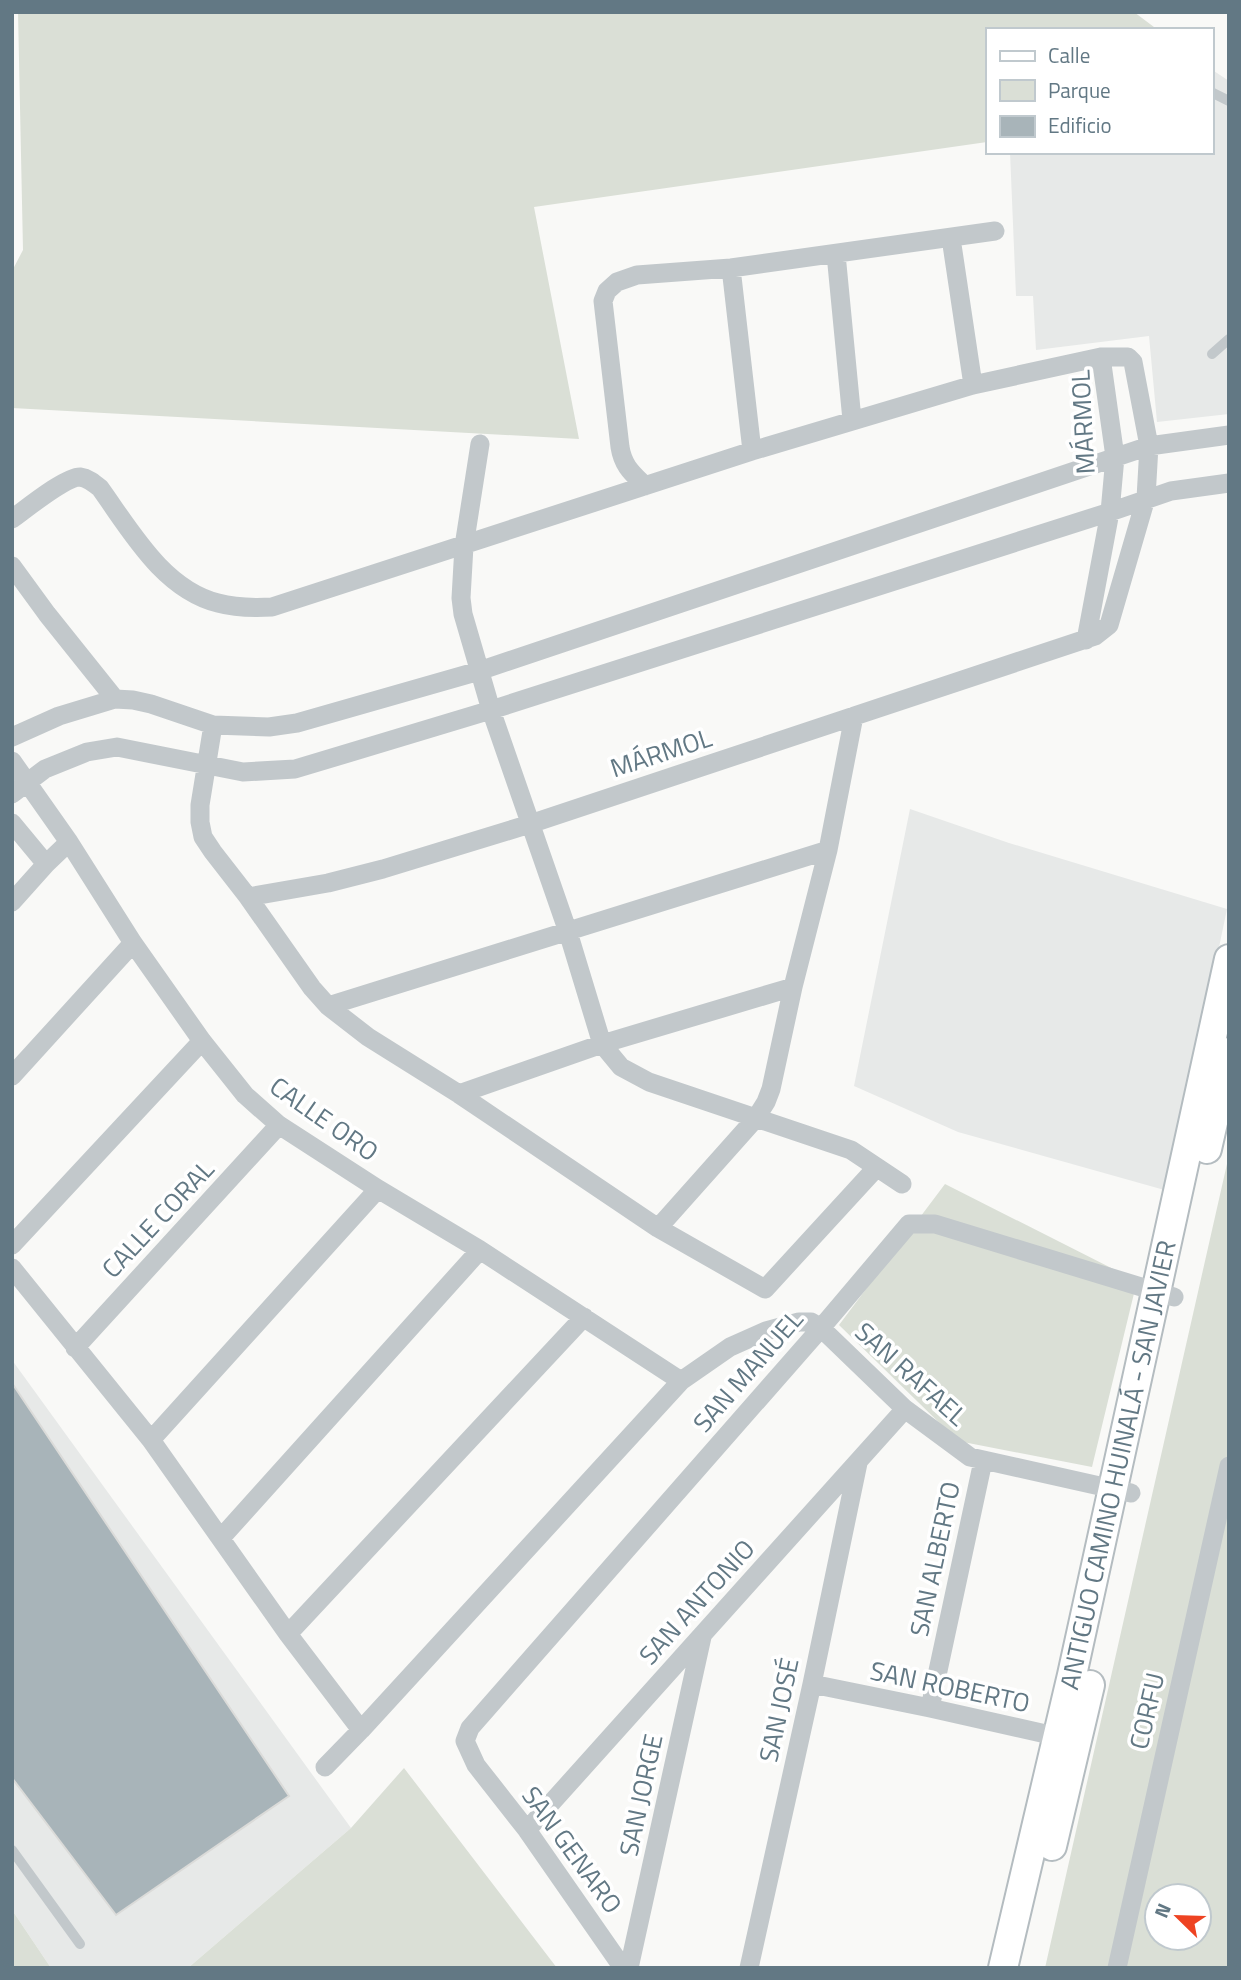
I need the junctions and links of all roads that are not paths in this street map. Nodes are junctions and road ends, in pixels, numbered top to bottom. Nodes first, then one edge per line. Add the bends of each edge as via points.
1 (1213, 93) edge
2 (1229, 101) edge
3 (995, 231) dead end
4 (951, 238) junction
5 (836, 254) junction
6 (731, 268) junction
7 (1229, 339) edge
8 (1212, 354) dead end
9 (1101, 357) junction
10 (973, 385) junction
11 (852, 420) junction
12 (1229, 435) edge
13 (480, 444) dead end
14 (1149, 446) junction
15 (752, 451) junction
16 (1115, 457) junction
17 (1229, 483) edge
18 (645, 486) junction
19 (1146, 498) junction
20 (1110, 512) junction
21 (12, 519) edge
22 (464, 546) junction
23 (12, 566) edge
24 (1086, 640) junction
25 (479, 671) junction
26 (115, 699) junction
27 (491, 710) junction
28 (854, 716) junction
29 (213, 726) junction
30 (12, 737) edge
31 (12, 761) edge
32 (207, 766) junction
33 (20, 788) edge
34 (12, 823) edge
35 (530, 824) junction
36 (69, 842) junction
37 (828, 850) junction
38 (46, 863) junction
39 (248, 897) junction
40 (12, 902) edge
41 (568, 932) junction
42 (133, 943) junction
43 (1229, 959) edge
44 (793, 987) junction
45 (328, 1006) junction
46 (202, 1041) junction
47 (602, 1044) junction
48 (1229, 1052) edge
49 (12, 1076) edge
50 (459, 1094) junction
51 (755, 1118) junction
52 (279, 1125) junction
53 (877, 1167) junction
54 (902, 1184) dead end
55 (378, 1189) junction
56 (658, 1228) junction
57 (12, 1245) edge
58 (480, 1250) junction
59 (12, 1268) edge
60 (1165, 1294) junction
61 (584, 1317) junction
62 (821, 1328) junction
63 (75, 1348) junction
64 (681, 1381) junction
65 (905, 1409) junction
66 (151, 1440) junction
67 (983, 1461) junction
68 (858, 1462) junction
69 (1229, 1466) edge
70 (1122, 1492) junction
71 (221, 1538) junction
72 (288, 1634) junction
73 (703, 1634) junction
74 (812, 1684) junction
75 (930, 1708) junction
76 (361, 1730) junction
77 (1068, 1739) junction
78 (476, 1765) joint
79 (324, 1767) dead end
80 (527, 1830) junction
81 (12, 1850) edge
82 (80, 1944) dead end
83 (622, 1968) edge
84 (629, 1968) edge
85 (750, 1968) edge
86 (1003, 1968) edge
87 (1022, 1968) edge
88 (1117, 1968) edge

1 - 2 lane
3 - 4 street
4 - 5 street
4 - 10 street
5 - 6 street
5 - 11 street
6 - 15 street
6 - 18 street via 637,275 617,282 603,300 622,459
7 - 8 lane
9 - 10 street
9 - 14 street, MÁRMOL via 1128,357 1133,362
9 - 16 street, MÁRMOL
10 - 11 street
11 - 15 street
12 - 14 street
13 - 22 street
14 - 16 street
14 - 19 street, MÁRMOL
15 - 18 street
16 - 20 street, MÁRMOL
16 - 25 street
17 - 19 street
18 - 22 street
19 - 20 street
19 - 24 street, MÁRMOL via 1109,625
20 - 24 street, MÁRMOL
20 - 27 street
21 - 22 street via 66,481 82,477 100,488 169,577 216,603 245,608 272,607
22 - 25 street via 461,606
23 - 26 street
24 - 28 street, MÁRMOL
25 - 27 street
25 - 29 street via 297,723
26 - 29 street via 151,704
26 - 30 street
27 - 32 street via 295,768 243,772
27 - 35 street
28 - 35 street, MÁRMOL
28 - 37 street
29 - 32 street
31 - 33 street, CALLE ORO
32 - 33 street via 117,747 88,752 45,769
32 - 39 street via 200,805 203,836
33 - 36 street, CALLE ORO
34 - 38 street
35 - 39 street, MÁRMOL via 383,869
35 - 41 street
36 - 38 street
36 - 42 street, CALLE ORO
37 - 41 street
37 - 44 street
38 - 40 street
39 - 45 street
41 - 45 street
41 - 47 street
42 - 46 street, CALLE ORO
42 - 49 street
43 - 60 main road, ANTIGUO CAMINO HUINALÁ - SAN JAVIER
44 - 47 street
44 - 51 street via 771,1088
45 - 50 street
46 - 52 street, CALLE ORO via 245,1095
46 - 57 street
47 - 50 street
47 - 51 street via 621,1067 649,1082
48 - 60 main road
50 - 56 street
51 - 53 street via 851,1150
51 - 56 street
52 - 55 street, CALLE ORO
52 - 63 street, CALLE CORAL
53 - 54 street
53 - 56 street via 765,1289
55 - 58 street, CALLE ORO
55 - 66 street
58 - 61 street, CALLE ORO
58 - 71 street
59 - 63 street
60 - 62 street, SAN MANUEL via 935,1224 909,1224
60 - 70 main road
61 - 64 street, CALLE ORO
61 - 72 street
62 - 64 street via 799,1322 766,1331 730,1347
62 - 65 street, SAN RAFAEL
62 - 78 street, SAN MANUEL via 470,1728 465,1741
63 - 66 street
64 - 76 street
65 - 67 street, SAN RAFAEL via 962,1453
65 - 68 street, SAN ANTONIO
66 - 71 street
67 - 70 street, SAN RAFAEL
67 - 75 street, SAN ALBERTO
68 - 73 street, SAN ANTONIO
68 - 74 street, SAN JOSÉ
69 - 88 street, CORFU
70 - 77 main road
71 - 72 street
72 - 76 street
73 - 80 street, SAN ANTONIO
73 - 84 street, SAN JORGE
74 - 75 street, SAN ROBERTO
74 - 85 street, SAN JOSÉ
75 - 77 street, SAN ROBERTO
76 - 79 street
77 - 86 main road
77 - 87 main road
78 - 80 street, SAN GENARO
80 - 83 street, SAN GENARO
81 - 82 lane

